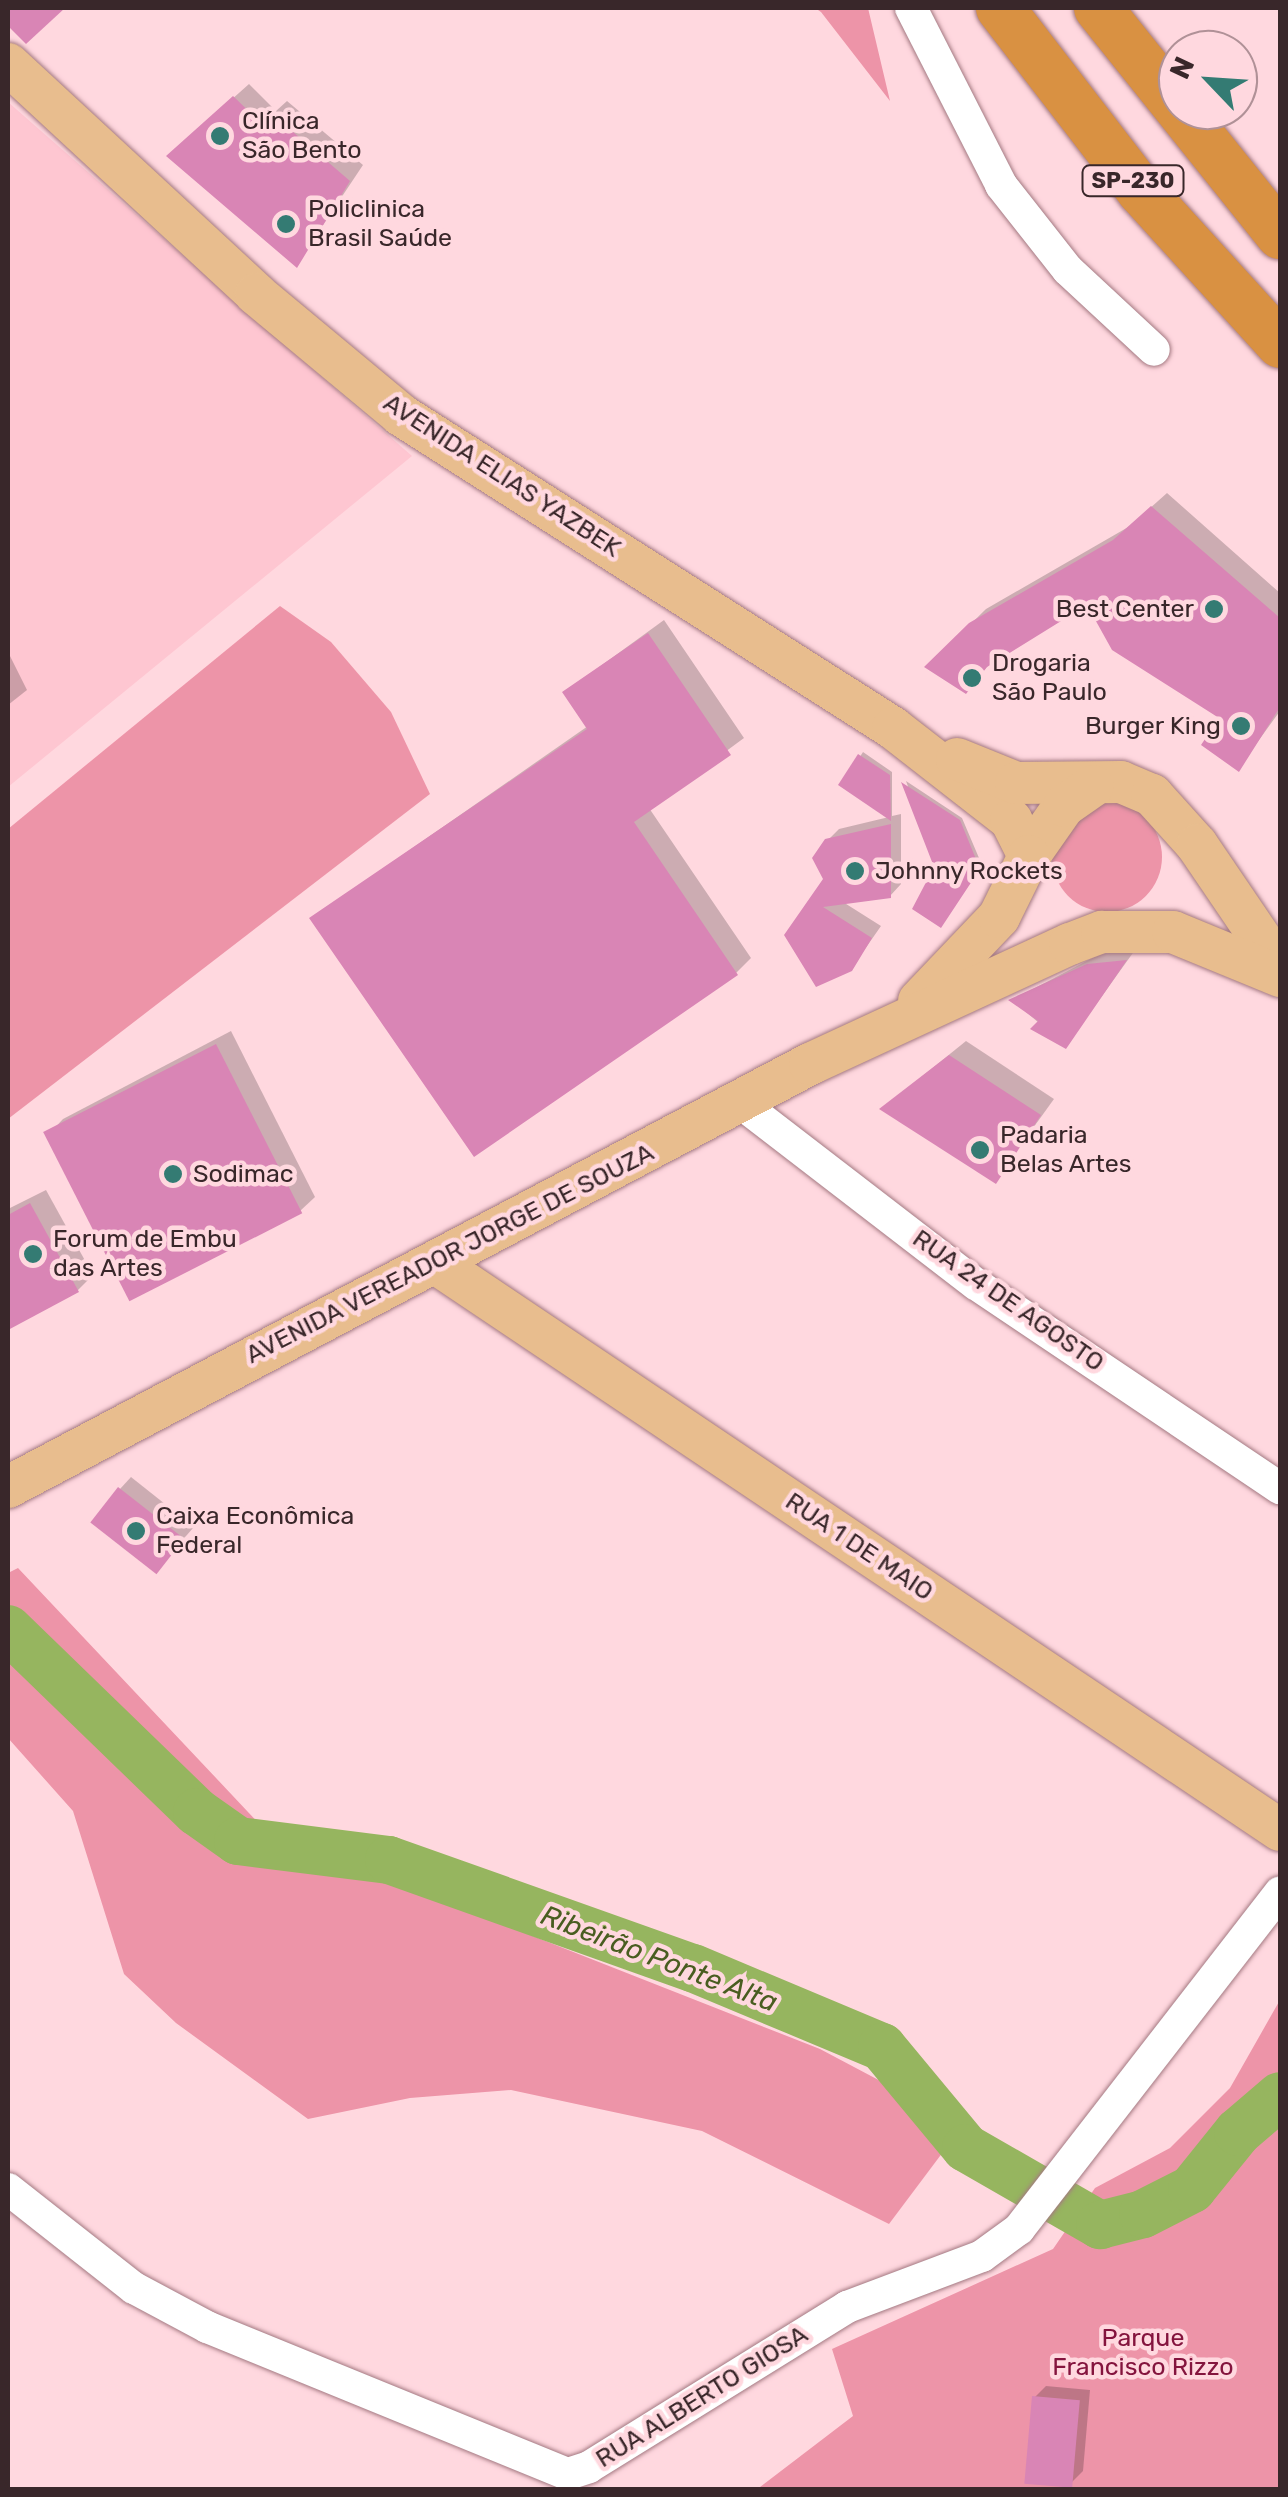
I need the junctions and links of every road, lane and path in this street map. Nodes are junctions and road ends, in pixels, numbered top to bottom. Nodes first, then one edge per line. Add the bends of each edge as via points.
1 (912, 8) edge
2 (1000, 8) edge
3 (1098, 8) edge
4 (8, 64) edge
5 (1280, 235) edge
6 (1280, 344) edge
7 (1154, 350) dead end
8 (893, 728) junction
9 (1093, 786) junction
10 (1029, 856) junction
11 (1280, 967) edge
12 (1280, 976) edge
13 (894, 1024) junction
14 (742, 1104) junction
15 (491, 1236) junction
16 (437, 1264) junction
17 (492, 1301) junction
18 (8, 1486) edge
19 (1280, 1488) edge
20 (1280, 1830) edge
21 (1280, 1892) edge
22 (8, 2189) edge

1 - 7 street via 1001,185 1068,270
2 - 6 highway, SP-230 via 1130,177
3 - 5 highway, SP-230
4 - 8 main road, AVENIDA ELIAS YAZBEK via 256,294 401,415
8 - 9 main road, AVENIDA ELIAS YAZBEK via 1001,780
8 - 10 main road, AVENIDA ELIAS YAZBEK via 1010,820
9 - 10 main road, AVENIDA VEREADOR JORGE DE SOUZA via 1064,806
9 - 11 main road, AVENIDA ELIAS YAZBEK via 1137,786 1165,806
10 - 13 main road, AVENIDA VEREADOR JORGE DE SOUZA via 1013,896 981,942
12 - 13 main road, AVENIDA VEREADOR JORGE DE SOUZA via 1173,932 1102,932
13 - 14 main road, AVENIDA VEREADOR JORGE DE SOUZA
14 - 15 main road, AVENIDA VEREADOR JORGE DE SOUZA
14 - 19 street, RUA 24 DE AGOSTO via 976,1284
15 - 16 main road, AVENIDA VEREADOR JORGE DE SOUZA
15 - 17 main road via 484,1276
16 - 17 main road, RUA 1 DE MAIO
16 - 18 main road, AVENIDA VEREADOR JORGE DE SOUZA via 387,1284
17 - 20 main road, RUA 1 DE MAIO
21 - 22 street, RUA ALBERTO GIOSA via 1037,2211 982,2256 847,2307 590,2467 568,2474 208,2326 134,2288

